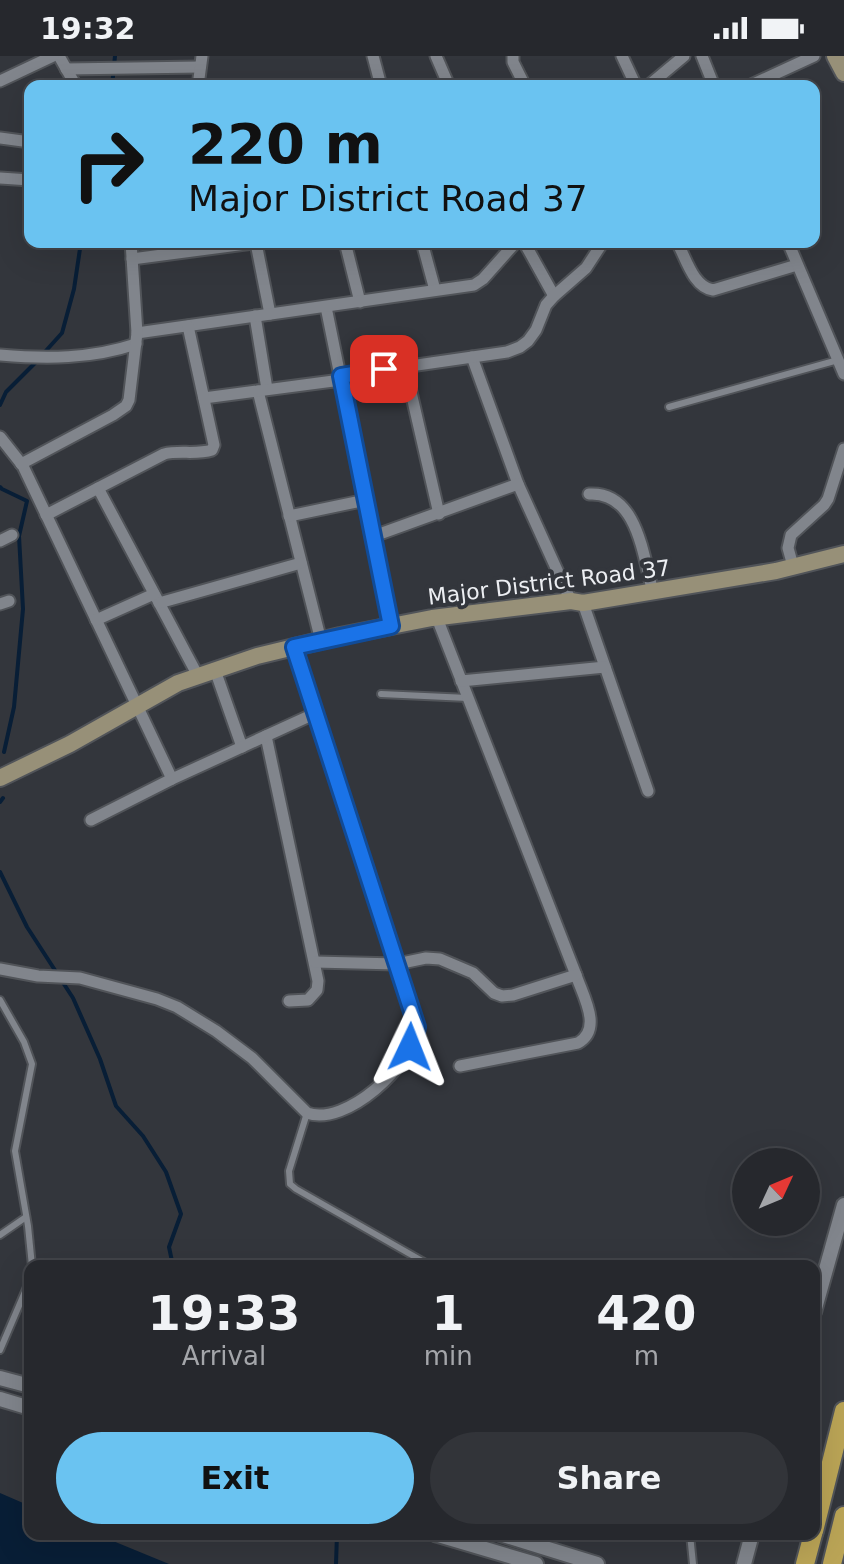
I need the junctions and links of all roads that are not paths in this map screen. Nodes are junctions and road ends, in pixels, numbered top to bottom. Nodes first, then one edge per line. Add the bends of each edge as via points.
1 (56, 56) edge
2 (373, 56) edge
3 (436, 56) edge
4 (513, 56) edge
5 (622, 56) edge
6 (684, 56) edge
7 (702, 56) edge
8 (814, 56) edge
9 (835, 56) edge
10 (201, 62) edge
11 (66, 69) junction
12 (844, 73) edge
13 (72, 80) edge
14 (379, 80) edge
15 (446, 80) edge
16 (522, 80) edge
17 (633, 80) edge
18 (655, 80) edge
19 (712, 80) edge
20 (762, 80) edge
21 (0, 81) edge
22 (0, 137) edge
23 (24, 141) edge
24 (0, 144) edge
25 (0, 178) edge
26 (24, 180) edge
27 (131, 248) edge
28 (189, 248) edge
29 (259, 248) edge
30 (346, 248) edge
31 (424, 248) edge
32 (510, 248) edge
33 (527, 248) edge
34 (599, 248) edge
35 (680, 248) edge
36 (790, 248) edge
37 (132, 259) junction
38 (797, 265) junction
39 (435, 290) junction
40 (554, 296) junction
41 (360, 302) junction
42 (326, 307) junction
43 (270, 314) junction
44 (255, 316) junction
45 (188, 326) junction
46 (137, 339) junction
47 (0, 355) edge
48 (472, 357) junction
49 (838, 360) junction
50 (405, 366) junction
51 (844, 374) edge
52 (341, 378) junction
53 (262, 390) junction
54 (204, 398) junction
55 (669, 407) dead end
56 (0, 438) edge
57 (844, 449) edge
58 (21, 464) junction
59 (518, 484) junction
60 (98, 488) junction
61 (589, 494) dead end
62 (366, 500) junction
63 (439, 514) junction
64 (46, 515) junction
65 (289, 516) junction
66 (374, 536) junction
67 (844, 554) edge
68 (301, 563) junction
69 (793, 566) junction
70 (653, 592) junction
71 (156, 599) junction
72 (577, 602) junction
73 (437, 618) junction
74 (96, 620) junction
75 (391, 626) junction
76 (321, 641) junction
77 (294, 647) junction
78 (605, 667) junction
79 (215, 670) junction
80 (198, 676) junction
81 (461, 681) junction
82 (381, 694) dead end
83 (468, 698) junction
84 (137, 706) junction
85 (316, 713) junction
86 (266, 736) junction
87 (242, 747) junction
88 (0, 778) edge
89 (172, 779) junction
90 (648, 791) dead end
91 (91, 820) dead end
92 (315, 962) junction
93 (397, 964) junction
94 (0, 969) edge
95 (576, 975) junction
96 (0, 1000) edge
97 (289, 1001) dead end
98 (460, 1066) dead end
99 (307, 1113) junction
100 (844, 1205) edge
101 (26, 1217) junction
102 (0, 1235) edge
103 (33, 1260) edge
104 (420, 1260) edge
105 (820, 1291) edge
106 (24, 1294) edge
107 (0, 1350) edge
108 (0, 1378) edge
109 (24, 1384) edge
110 (0, 1399) edge
111 (24, 1406) edge
112 (844, 1411) edge
113 (820, 1509) edge
114 (844, 1516) edge
115 (455, 1540) edge
116 (519, 1540) edge
117 (691, 1540) edge
118 (750, 1540) edge
119 (812, 1540) edge
120 (536, 1564) edge
121 (597, 1564) edge
122 (693, 1564) edge
123 (744, 1564) edge
124 (805, 1564) edge
125 (832, 1564) edge

1 - 11 street
1 - 21 street
2 - 14 street
3 - 15 street
4 - 16 street
5 - 17 street
6 - 18 street
7 - 19 street
8 - 20 street
9 - 12 main road
10 - 11 street
11 - 13 street
22 - 23 street
22 - 24 street
25 - 26 street
27 - 37 street
28 - 37 street
29 - 43 street
30 - 41 street
31 - 39 street
32 - 39 street via 477,283
33 - 40 street
34 - 40 street via 586,268
35 - 38 street via 705,289
36 - 38 street
37 - 46 street
38 - 49 street
39 - 41 street
40 - 48 street via 520,347
41 - 42 street
42 - 43 street
42 - 52 street
43 - 44 street
44 - 45 street
44 - 53 street
45 - 46 street
45 - 54 street
46 - 47 street via 119,350 69,358
46 - 58 street via 126,406
48 - 50 street
48 - 59 street
49 - 51 street
49 - 55 lane
50 - 52 street
50 - 63 street
52 - 53 street
52 - 62 street
53 - 54 street
53 - 65 street
54 - 60 street via 212,450 168,453
56 - 58 street
57 - 69 street via 828,499 788,541
58 - 64 street
59 - 63 street
59 - 72 street
60 - 64 street
60 - 71 street
61 - 70 street via 609,497 633,520
62 - 65 street
62 - 66 street
63 - 66 street
64 - 74 street
65 - 68 street
66 - 75 street
67 - 69 main road, Major District Road 37
68 - 71 street
68 - 76 street
69 - 70 main road, Major District Road 37
70 - 72 main road, Major District Road 37
71 - 74 street
71 - 80 street
72 - 73 main road, Major District Road 37
72 - 78 street
73 - 75 main road, Major District Road 37
73 - 81 street
74 - 84 street
75 - 76 main road, Major District Road 37
76 - 77 main road, Major District Road 37
77 - 79 main road, Major District Road 37
77 - 85 street
78 - 81 street
78 - 90 street
79 - 80 main road, Major District Road 37
79 - 87 street
80 - 84 main road, Major District Road 37
81 - 83 street
82 - 83 lane
83 - 95 street
84 - 88 main road, Major District Road 37
84 - 89 street
85 - 86 street
85 - 93 street
86 - 87 street
86 - 92 street
87 - 89 street
89 - 91 street
92 - 93 street
92 - 97 street via 317,990 308,1000
93 - 95 street via 440,959 473,973 502,996
93 - 99 street via 417,1027 397,1068 339,1113
94 - 99 street via 80,978 177,1007 252,1058
95 - 98 street via 589,1013 586,1038
96 - 101 lane via 32,1064 15,1151
99 - 104 lane via 290,1184
100 - 105 street
101 - 102 lane
101 - 103 lane
106 - 107 lane
108 - 109 street
110 - 111 street
112 - 113 highway
114 - 125 highway
115 - 120 street
116 - 121 street
117 - 122 lane
118 - 123 street
119 - 124 highway

